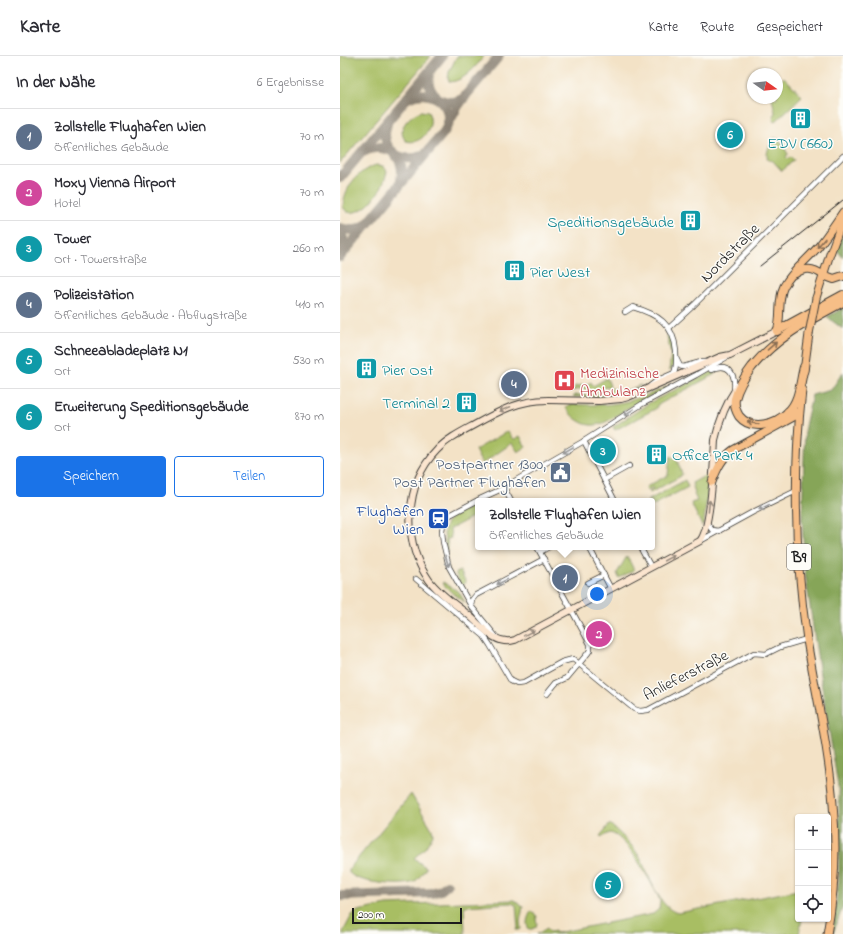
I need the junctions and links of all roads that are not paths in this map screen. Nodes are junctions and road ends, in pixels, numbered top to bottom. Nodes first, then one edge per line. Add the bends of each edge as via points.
1 (843, 156) edge
2 (843, 212) edge
3 (840, 220) edge
4 (823, 275) junction
5 (843, 276) edge
6 (788, 280) junction
7 (843, 295) edge
8 (843, 302) edge
9 (625, 312) dead end
10 (669, 328) junction
11 (777, 331) junction
12 (730, 355) junction
13 (676, 357) junction
14 (710, 362) junction
15 (804, 367) junction
16 (746, 374) junction
17 (696, 375) junction
18 (648, 388) junction
19 (734, 391) junction
20 (788, 412) junction
21 (799, 414) junction
22 (785, 422) junction
23 (798, 427) junction
24 (584, 441) junction
25 (629, 466) dead end
26 (604, 480) junction
27 (712, 482) junction
28 (504, 488) junction
29 (796, 490) junction
30 (482, 498) edge
31 (509, 498) edge
32 (613, 498) edge
33 (475, 502) edge
34 (707, 523) junction
35 (719, 531) junction
36 (700, 541) junction
37 (543, 550) edge
38 (591, 550) edge
39 (642, 550) edge
40 (540, 552) joint
41 (544, 559) junction
42 (651, 567) junction
43 (604, 575) junction
44 (416, 579) dead end
45 (588, 583) dead end
46 (611, 589) junction
47 (471, 606) junction
48 (571, 611) junction
49 (498, 639) junction
50 (807, 639) junction
51 (579, 663) junction
52 (547, 694) dead end
53 (827, 934) edge

1 - 10 street, Nordstraße
2 - 3 main road
3 - 4 main road, B9
3 -> 6 main road
4 - 5 highway via 834,279
4 - 6 main road via 809,268
4 - 15 main road, B9, bridge via 816,298
6 - 11 main road via 780,299
7 - 11 highway
16 -> 8 highway via 762,354 781,338
9 - 10 street via 633,307 644,310
10 - 13 street via 674,338
11 - 12 street
12 - 14 street
12 - 17 street
13 - 14 street via 683,367
13 - 18 street via 674,373
14 - 18 street
15 - 20 highway via 798,396
15 - 21 main road, B9
16 - 19 street
20 -> 16 highway via 779,419 763,425 751,424 741,418 735,407 735,400
17 - 19 street via 717,367 726,368 734,375
17 -> 24 street via 642,404
18 -> 49 street, bridge via 620,399 524,402 501,410 449,439 436,450 427,463 413,493 411,525 415,552 423,570 438,591
19 - 27 street via 715,440
20 - 21 highway
21 - 22 main road
21 - 23 main road, B9
22 - 23 main road via 794,423
22 - 27 main road via 726,455 720,462
23 - 29 main road, B9
24 - 26 street
24 -> 28 street
25 - 26 street
26 - 32 street
34 -> 27 street
28 -> 30 street
28 - 31 street
29 -> 35 street
29 - 50 main road, B9 via 798,549
33 -> 47 street via 448,516 442,531 449,567
34 - 35 street via 712,530
34 - 36 street via 704,537
35 - 36 street
42 -> 36 street
37 - 40 street
38 - 43 street
39 - 42 street
40 - 41 street
41 -> 47 street via 476,595
41 - 48 street
42 - 46 street
43 - 45 street
43 - 46 street
44 - 51 street via 484,636 510,681 520,684 571,659
46 - 48 street
47 - 49 street
49 -> 48 street via 507,642 515,640
48 - 51 street via 590,644 590,650
50 - 51 street, Anlieferstraße via 766,654 754,653 648,710 640,711 634,709
50 - 53 main road, B9 via 833,804 834,888
51 - 52 street via 567,678 556,683

